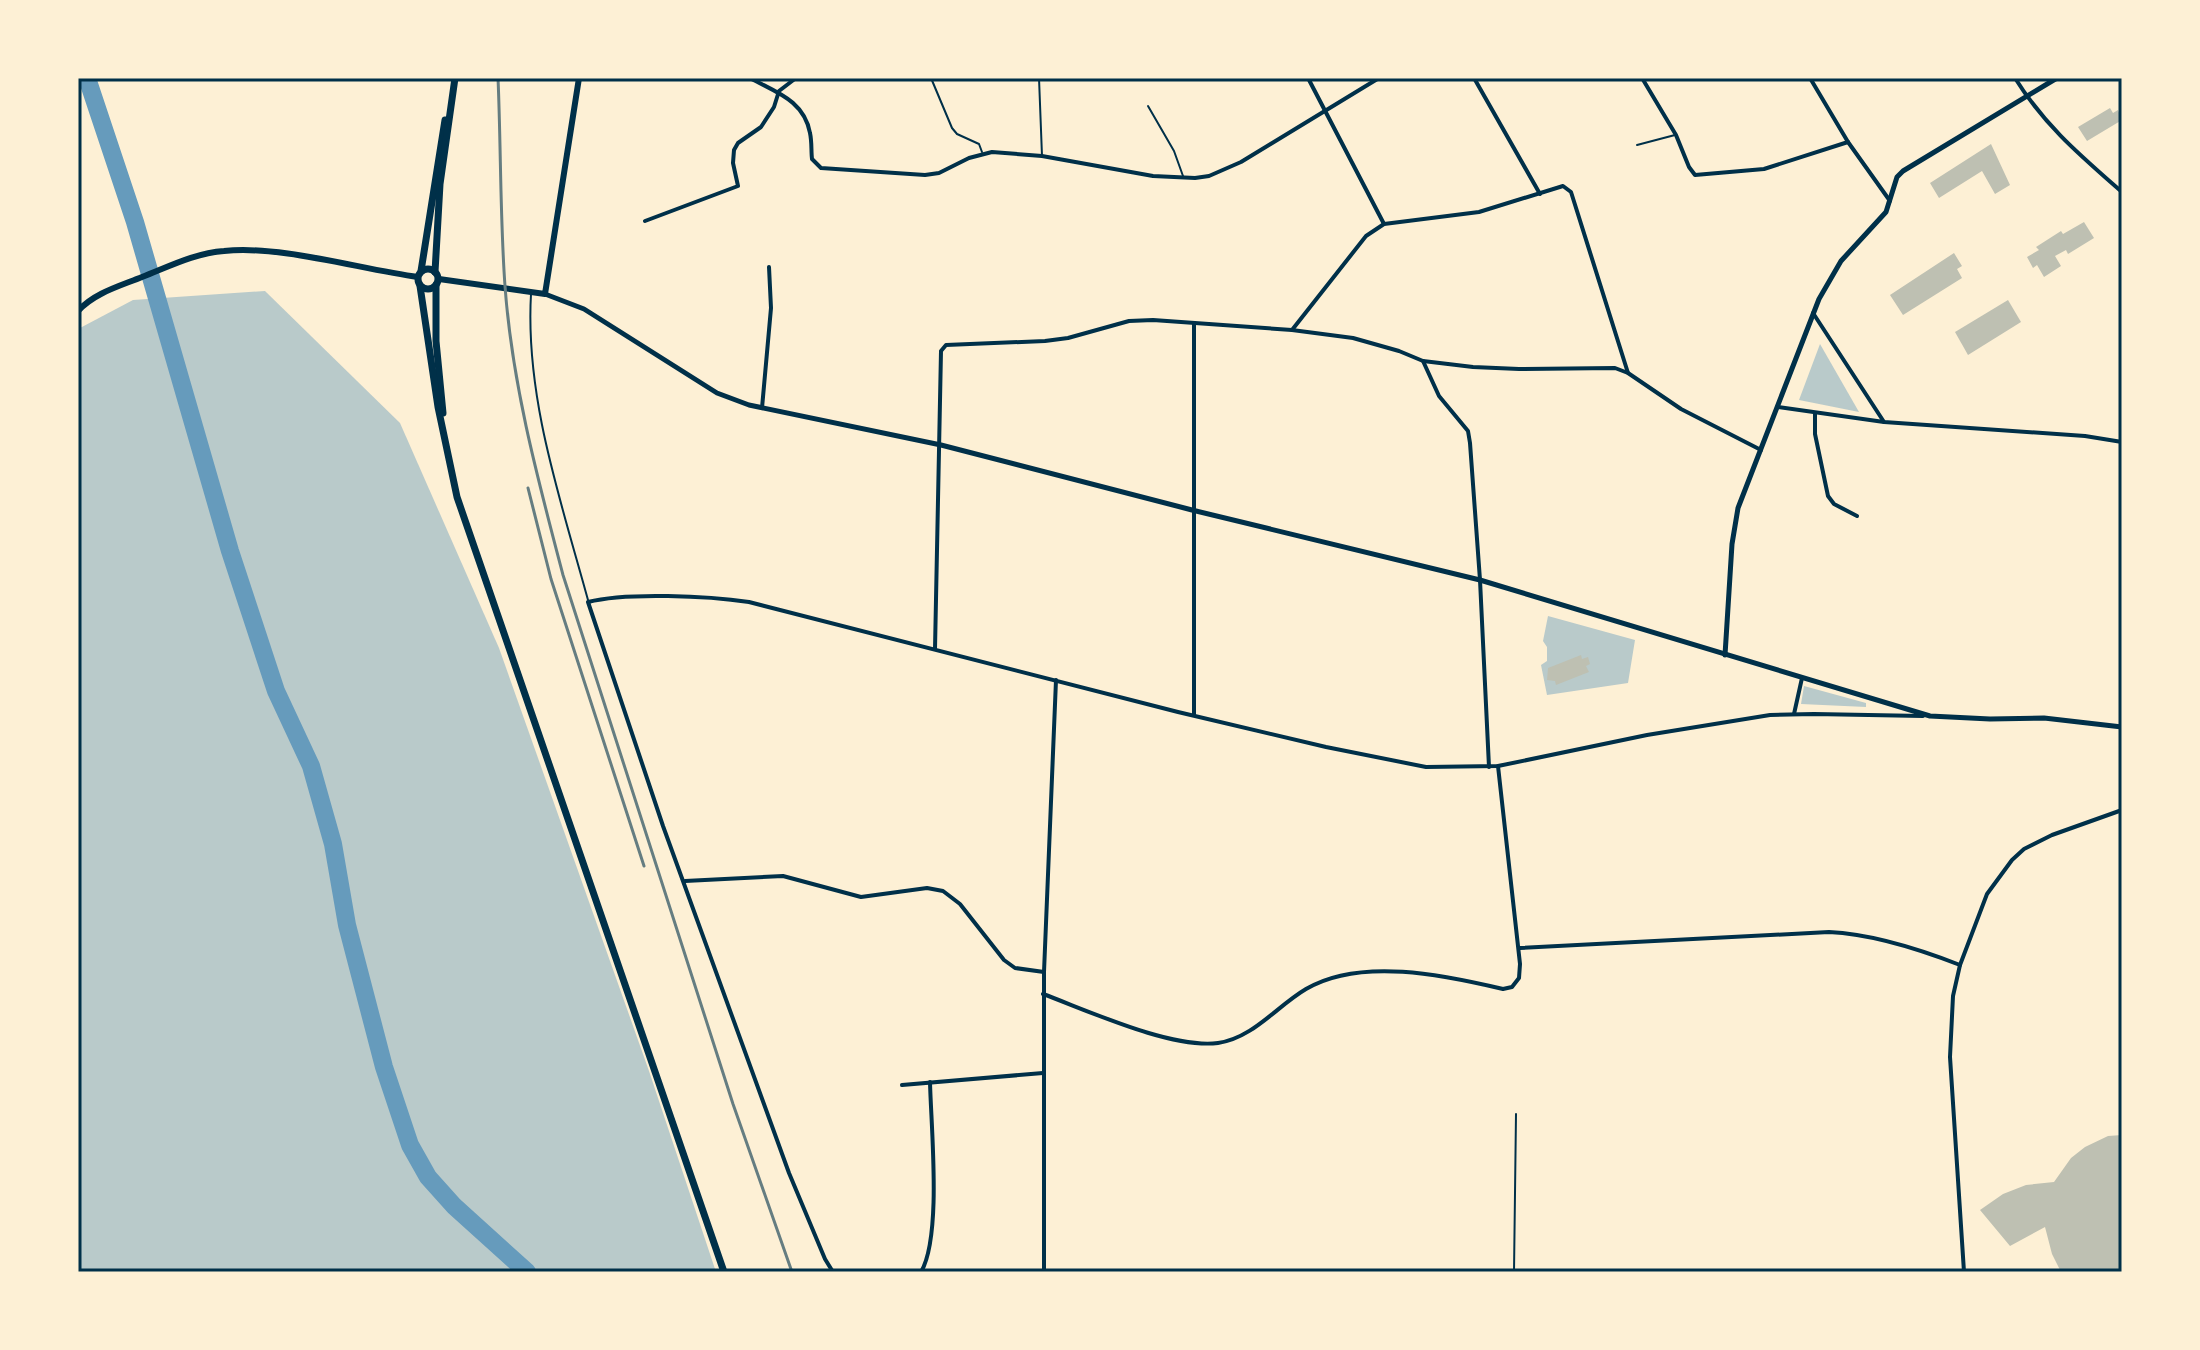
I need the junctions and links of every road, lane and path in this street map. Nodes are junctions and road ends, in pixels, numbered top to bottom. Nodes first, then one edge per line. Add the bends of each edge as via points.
1 (579, 78) edge
2 (750, 78) edge
3 (796, 78) edge
4 (931, 78) edge
5 (1039, 78) edge
6 (1308, 78) edge
7 (1379, 78) edge
8 (1474, 78) edge
9 (1642, 78) edge
10 (1810, 78) edge
11 (2015, 78) edge
12 (2057, 78) edge
13 (454, 80) edge
14 (779, 91) junction
15 (2027, 96) junction
16 (1148, 106) dead end
17 (1325, 110) junction
18 (1676, 135) junction
19 (1848, 142) junction
20 (1637, 145) dead end
21 (982, 152) junction
22 (1042, 156) junction
23 (1183, 178) junction
24 (2122, 192) edge
25 (1540, 194) junction
26 (1890, 201) junction
27 (645, 221) dead end
28 (1384, 224) junction
29 (769, 267) dead end
30 (420, 274) junction
31 (437, 279) junction
32 (420, 286) junction
33 (531, 292) junction
34 (545, 294) junction
35 (78, 311) edge
36 (1813, 313) junction
37 (1194, 323) junction
38 (1292, 330) junction
39 (1423, 361) junction
40 (1628, 373) junction
41 (1778, 407) junction
42 (762, 408) junction
43 (1815, 413) junction
44 (1884, 422) junction
45 (443, 427) junction
46 (2122, 442) edge
47 (941, 445) junction
48 (1761, 450) junction
49 (1192, 510) junction
50 (1857, 516) dead end
51 (1480, 580) junction
52 (588, 602) junction
53 (935, 649) junction
54 (1725, 655) junction
55 (1802, 678) junction
56 (1056, 680) junction
57 (1794, 714) junction
58 (1194, 715) junction
59 (1930, 716) junction
60 (2122, 727) edge
61 (1498, 766) junction
62 (1489, 767) junction
63 (2122, 810) edge
64 (684, 881) junction
65 (1519, 948) junction
66 (1960, 965) junction
67 (1044, 972) junction
68 (1043, 994) junction
69 (1043, 1072) junction
70 (930, 1082) junction
71 (902, 1085) dead end
72 (1516, 1114) dead end
73 (1044, 1270) junction
74 (724, 1272) edge
75 (833, 1272) edge
76 (921, 1272) edge
77 (1030, 1272) edge
78 (1142, 1272) edge
79 (1514, 1272) edge
80 (1964, 1272) edge

1 - 34 main road
2 - 14 street
3 - 14 street
4 - 21 lane via 952,128 979,144
5 - 22 lane
6 - 17 street
7 - 17 street
8 - 25 street
9 - 18 street
10 - 19 street
11 - 15 street
12 - 15 street
13 - 30 main road
13 - 31 main road via 440,184
14 - 21 street via 807,121 812,159 821,168 925,175
14 - 27 street via 761,127 734,150 738,186
15 - 24 street via 2053,130
15 - 26 street via 1912,163 1897,177
16 - 23 lane
17 - 23 street via 1241,162 1209,176
17 - 28 street
18 - 19 street via 1689,167 1699,176 1764,169
18 - 20 lane
19 - 26 street
21 - 22 street
22 - 23 street
25 - 28 street via 1479,212
25 - 40 street via 1567,187 1571,192
26 - 36 street via 1841,261
28 - 38 street via 1366,236
29 - 42 street via 771,308
30 - 31 main road via 430,269
30 - 32 main road
30 - 35 main road via 274,252 207,253 109,290
31 - 32 main road via 428,289
31 - 33 main road
31 - 45 main road
32 - 45 main road
33 - 34 main road
33 - 52 lane via 532,359 546,443
34 - 42 street via 584,309 717,393
36 - 41 street
36 - 44 street
37 - 38 street
37 - 47 street via 1143,320 1045,341 942,347
37 - 49 street
38 - 39 street via 1353,338
39 - 40 street via 1519,369 1607,367
39 - 51 street via 1439,396 1468,431
40 - 48 street via 1681,409
41 - 43 street
41 - 48 street
42 - 47 street
43 - 44 street
43 - 50 street via 1828,496
44 - 46 street
45 - 74 main road via 462,512
47 - 49 street
47 - 53 street
48 - 54 street via 1734,522
49 - 51 street
49 - 58 street
51 - 54 street
51 - 62 street
52 - 53 street via 619,597 728,599
52 - 64 street
53 - 56 street
54 - 55 street
55 - 57 street
55 - 59 street
56 - 58 street
56 - 67 street
57 - 59 street
57 - 61 street via 1647,735
58 - 62 street via 1408,765
59 - 60 street via 2044,718
61 - 62 street
61 - 65 street
63 - 66 street via 2052,835 2012,860 1987,894
64 - 67 street via 783,876 861,897 927,888 943,891 960,904 1004,960 1015,968
64 - 75 street via 789,1173
65 - 66 street via 1840,932
65 - 68 street via 1519,978 1512,987 1434,974 1336,976 1306,989 1241,1036 1215,1044 1121,1024
66 - 80 street via 1950,1042
67 - 68 street
68 - 69 street
69 - 70 street
69 - 73 street
70 - 71 street
70 - 76 street via 933,1218 931,1250
72 - 79 lane
73 - 77 street
73 - 78 street

